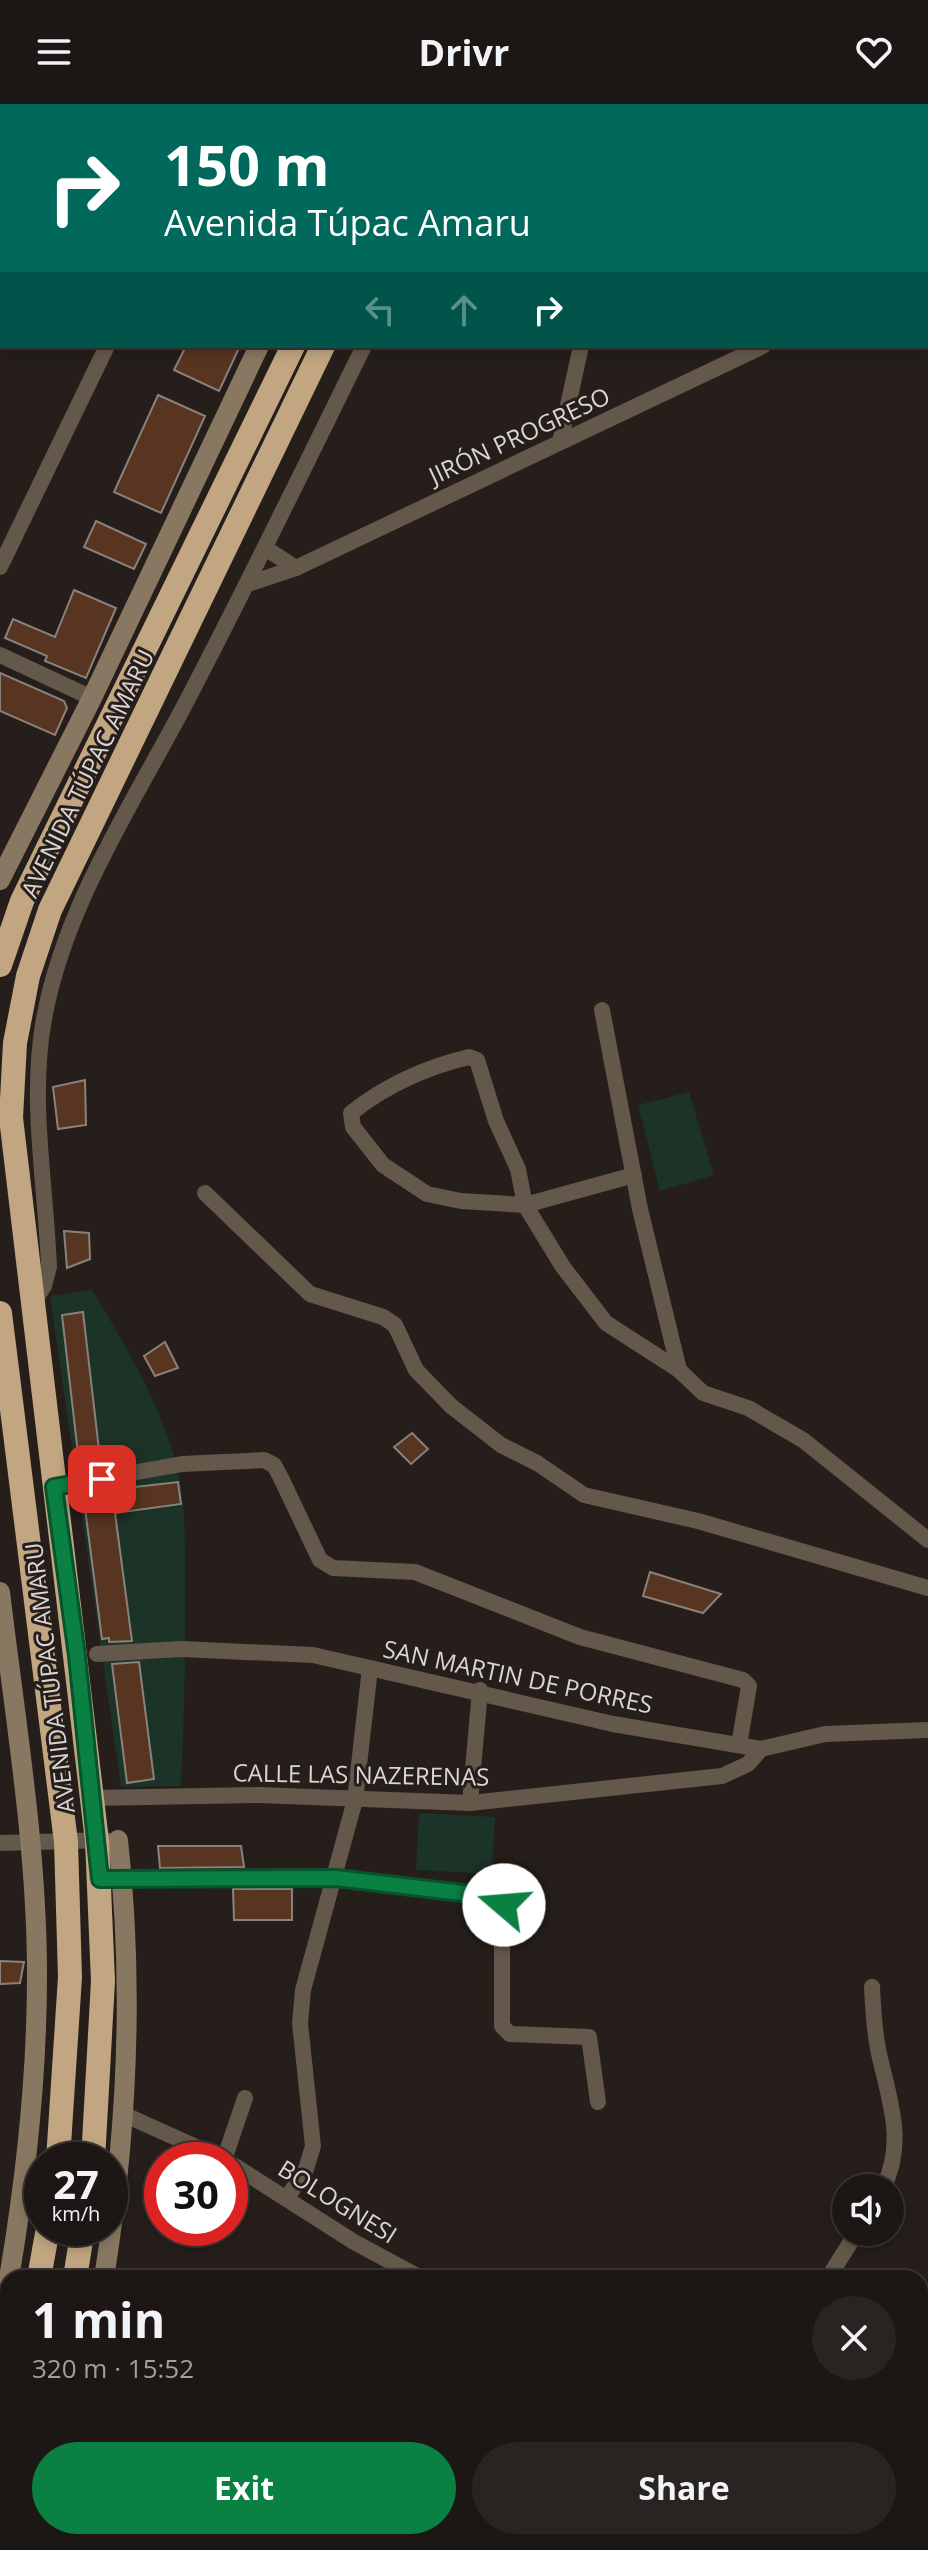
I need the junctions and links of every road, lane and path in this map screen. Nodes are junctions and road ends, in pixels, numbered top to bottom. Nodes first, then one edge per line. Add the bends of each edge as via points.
1 (106, 348) edge
2 (258, 348) edge
3 (292, 348) edge
4 (322, 348) edge
5 (363, 348) edge
6 (581, 348) edge
7 (743, 351) edge
8 (560, 442) junction
9 (265, 548) junction
10 (0, 567) edge
11 (296, 568) junction
12 (248, 584) junction
13 (0, 655) edge
14 (92, 698) junction
15 (1, 878) edge
16 (0, 965) edge
17 (602, 1010) dead end
18 (634, 1175) junction
19 (205, 1193) dead end
20 (525, 1205) junction
21 (32, 1304) junction
22 (0, 1313) edge
23 (679, 1370) junction
24 (54, 1487) junction
25 (928, 1540) edge
26 (928, 1588) edge
27 (0, 1592) edge
28 (97, 1654) dead end
29 (370, 1668) junction
30 (480, 1690) junction
31 (6, 1698) edge
32 (928, 1730) edge
33 (739, 1745) junction
34 (761, 1749) junction
35 (92, 1798) junction
36 (355, 1800) junction
37 (470, 1803) junction
38 (107, 1840) junction
39 (66, 1842) junction
40 (0, 1843) edge
41 (30, 1843) junction
42 (336, 1878) junction
43 (111, 1879) junction
44 (872, 1987) dead end
45 (245, 2098) dead end
46 (598, 2102) dead end
47 (123, 2114) junction
48 (59, 2142) edge
49 (94, 2142) edge
50 (184, 2142) edge
51 (230, 2142) edge
52 (248, 2174) edge
53 (889, 2174) edge
54 (287, 2198) junction
55 (45, 2246) edge
56 (80, 2246) edge
57 (848, 2246) edge
58 (10, 2270) edge
59 (40, 2270) edge
60 (76, 2270) edge
61 (105, 2270) edge
62 (406, 2270) edge
63 (833, 2270) edge

1 - 10 street
2 - 14 main road, AVENIDA TÚPAC AMARU
3 - 16 highway, AVENIDA TÚPAC AMARU via 22,901
4 - 21 highway, AVENIDA TÚPAC AMARU via 50,910 28,976 15,1043 11,1118
5 - 9 street
6 - 8 street
7 - 8 street, JIRÓN PROGRESO
8 - 11 street, JIRÓN PROGRESO
9 - 11 street
9 - 12 street
11 - 12 street, JIRÓN PROGRESO
12 - 21 street via 95,874 60,953 43,1021 39,1089 49,1267
13 - 14 street
14 - 15 main road, AVENIDA TÚPAC AMARU
17 - 18 street
18 - 20 street
18 - 23 street
19 - 26 street via 310,1294 395,1325 416,1370 451,1406 501,1445 584,1495 698,1521
20 - 20 street via 427,1194 383,1165 353,1127 351,1113 374,1095 435,1067 469,1057 477,1060 518,1169
20 - 23 street via 606,1323
21 - 24 highway, AVENIDA TÚPAC AMARU
22 - 39 highway, AVENIDA TÚPAC AMARU
23 - 25 street via 703,1393 748,1408 803,1440
24 - 33 street via 182,1464 264,1460 274,1465 320,1560 333,1568 415,1572 580,1637 743,1680 750,1695
24 - 35 highway, AVENIDA TÚPAC AMARU
27 - 31 main road, AVENIDA TÚPAC AMARU
28 - 29 street, SAN MARTIN DE PORRES via 266,1650
29 - 30 street, SAN MARTIN DE PORRES
29 - 36 street
30 - 33 street, SAN MARTIN DE PORRES via 613,1724
30 - 37 street
31 - 41 main road, AVENIDA TÚPAC AMARU
32 - 34 street, SAN MARTIN DE PORRES via 825,1734
33 - 34 street, SAN MARTIN DE PORRES
34 - 37 street, CALLE LAS NAZERENAS via 748,1764 722,1776
35 - 36 street, CALLE LAS NAZERENAS via 259,1795
35 - 38 highway, AVENIDA TÚPAC AMARU
36 - 37 street, CALLE LAS NAZERENAS
36 - 42 street
38 - 39 street
38 - 43 highway, AVENIDA TÚPAC AMARU
39 - 41 street
39 - 48 highway, AVENIDA TÚPAC AMARU via 70,1977
40 - 41 street
41 - 58 main road, AVENIDA TÚPAC AMARU via 37,1975 34,2064
42 - 43 street
42 - 46 street via 502,1899 502,2026 510,2034 589,2037
42 - 54 street via 303,1990 300,2023 313,2146 306,2169
43 - 47 main road via 127,1947
43 - 49 highway, AVENIDA TÚPAC AMARU
44 - 53 street via 875,2031 896,2130
45 - 51 street
47 - 50 street
47 - 61 main road
52 - 54 street, BOLOGNESI
54 - 62 street, BOLOGNESI
55 - 59 highway
56 - 60 highway
57 - 63 street

